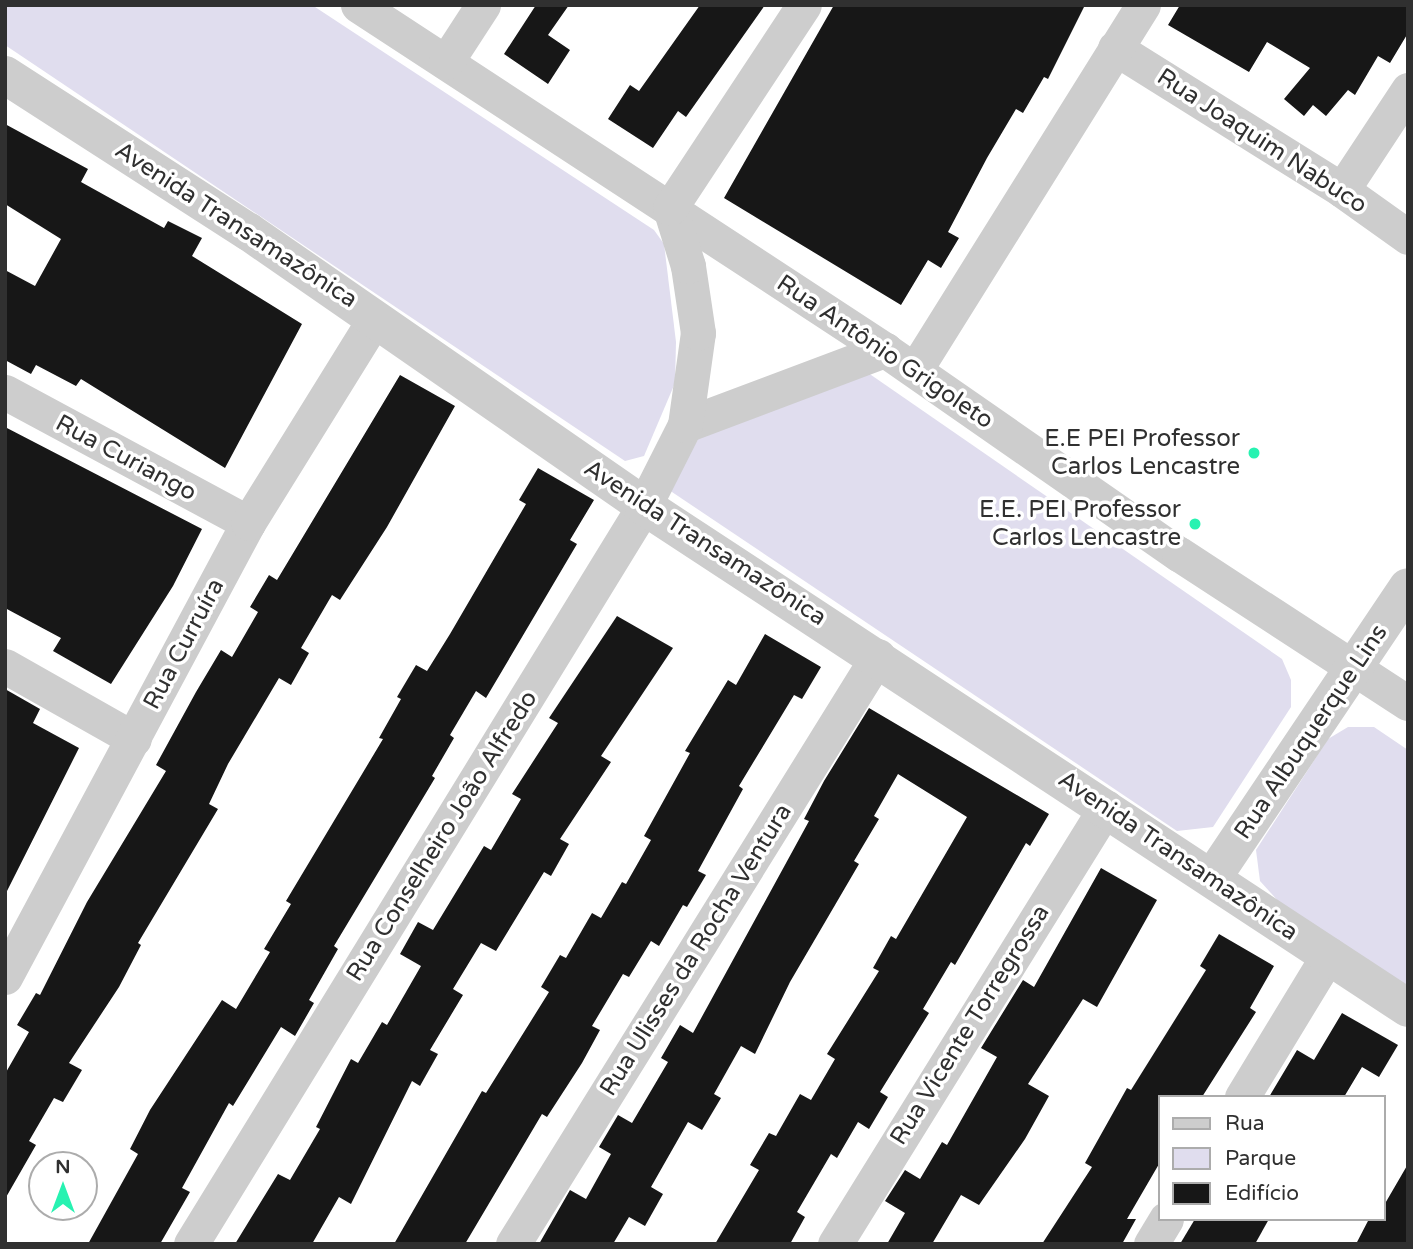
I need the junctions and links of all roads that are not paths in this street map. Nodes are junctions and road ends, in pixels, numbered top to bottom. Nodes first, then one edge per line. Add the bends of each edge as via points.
1 (358, 5) edge
2 (483, 5) edge
3 (804, 5) edge
4 (1143, 5) edge
5 (1115, 48) junction
6 (446, 62) junction
7 (5, 75) edge
8 (1408, 90) edge
9 (1342, 190) junction
10 (670, 208) junction
11 (1408, 237) edge
12 (375, 318) junction
13 (885, 350) junction
14 (915, 370) junction
15 (5, 393) edge
16 (685, 425) junction
17 (644, 506) junction
18 (248, 523) junction
19 (1408, 587) edge
20 (878, 656) junction
21 (5, 666) edge
22 (1356, 667) junction
23 (1408, 703) edge
24 (134, 738) junction
25 (1105, 807) junction
26 (1213, 877) junction
27 (14, 940) edge
28 (1329, 954) junction
29 (5, 976) edge
30 (1408, 1007) edge
31 (1242, 1095) edge
32 (1166, 1221) edge
33 (191, 1244) edge
34 (513, 1244) edge
35 (835, 1244) edge
36 (1152, 1244) edge

1 - 6 street, Rua Antônio Grigoleto
2 - 6 street
3 - 10 street
4 - 5 street
5 - 9 street, Rua Joaquim Nabuco
5 - 14 street
6 - 10 street, Rua Antônio Grigoleto
7 - 12 street, Avenida Transamazônica
8 - 9 street
9 - 11 street, Rua Joaquim Nabuco
10 - 13 street, Rua Antônio Grigoleto
10 - 16 street, Rua Conselheiro João Alfredo via 688,265 698,333
12 - 17 street, Avenida Transamazônica
12 - 18 street, Rua Curruíra
13 - 14 street, Rua Antônio Grigoleto
13 - 16 street
14 - 22 street, Rua Antônio Grigoleto via 1179,554
15 - 18 street, Rua Curiango
16 - 17 street, Rua Conselheiro João Alfredo
17 - 20 street, Avenida Transamazônica
17 - 33 street, Rua Conselheiro João Alfredo
18 - 24 street, Rua Curruíra
19 - 22 street, Rua Albuquerque Lins
20 - 25 street, Avenida Transamazônica
20 - 34 street, Rua Ulisses da Rocha Ventura
21 - 24 street
22 - 23 street, Rua Antônio Grigoleto
22 - 26 street, Rua Albuquerque Lins
24 - 27 street, Rua Curruíra
25 - 26 street, Avenida Transamazônica
25 - 35 street, Rua Vicente Torregrossa
26 - 28 street, Avenida Transamazônica
27 - 29 street, Rua Curruíra
28 - 30 street, Avenida Transamazônica
28 - 31 street
32 - 36 street

